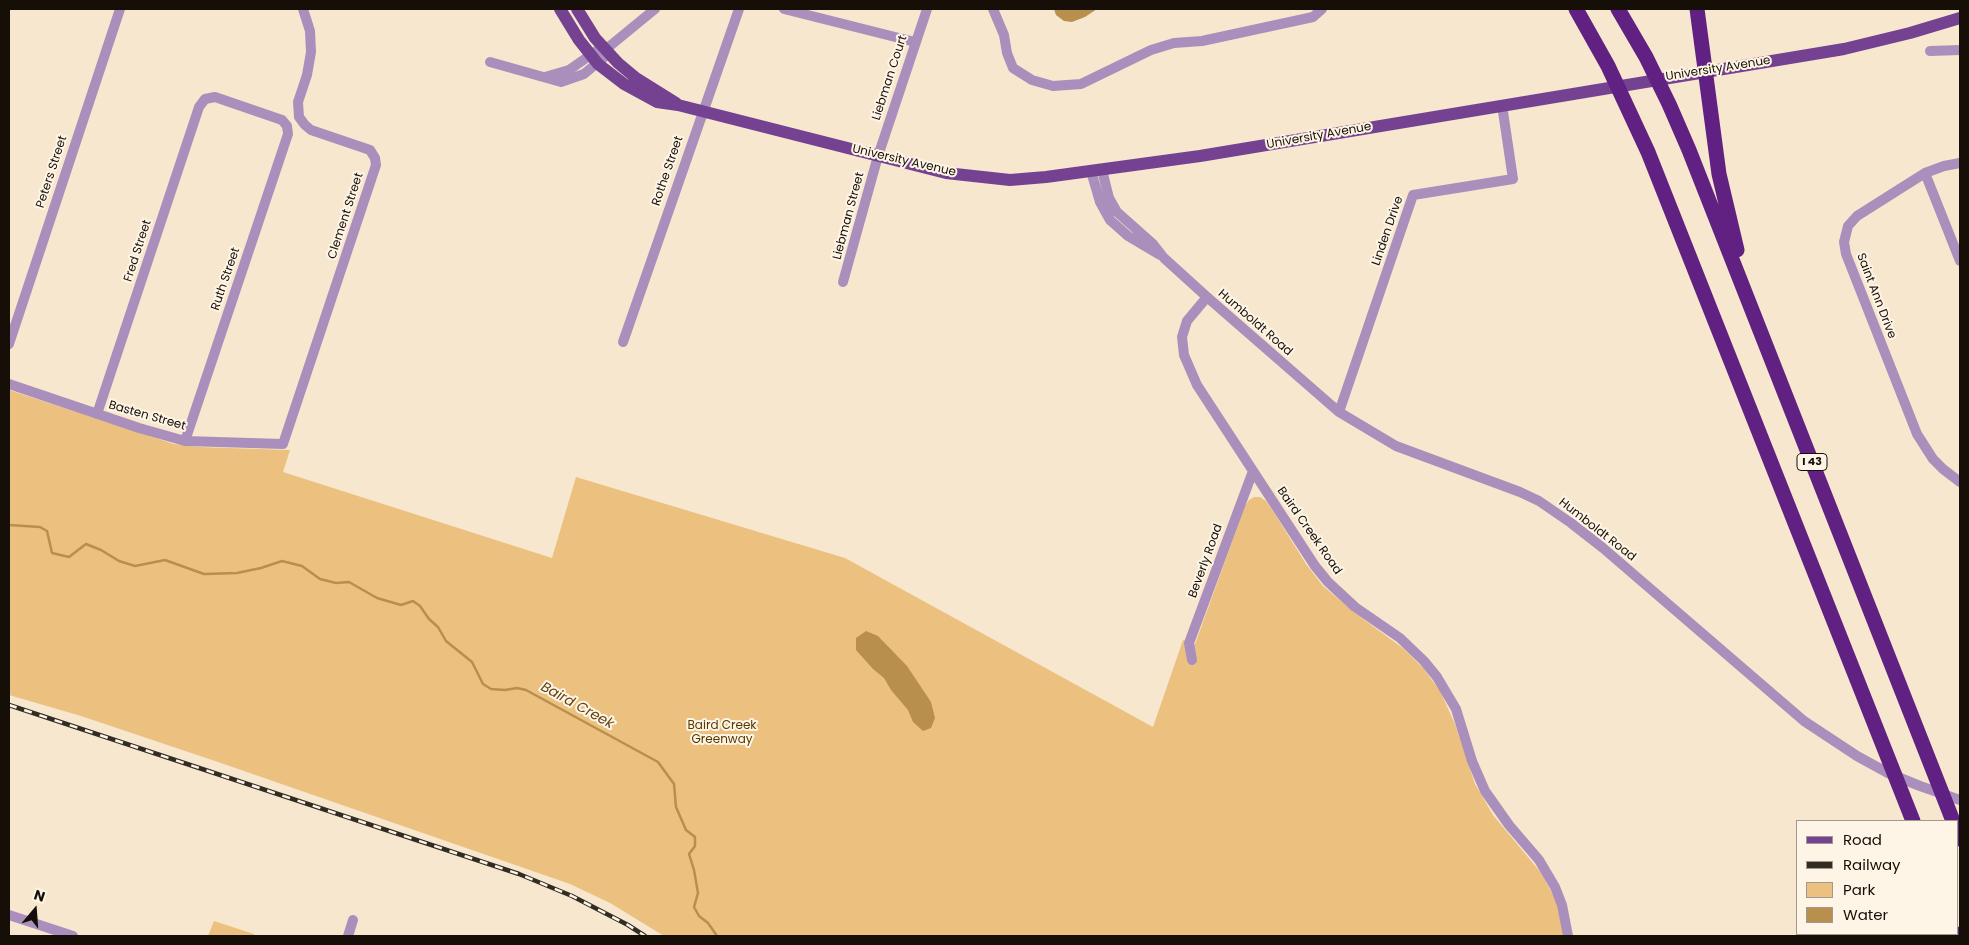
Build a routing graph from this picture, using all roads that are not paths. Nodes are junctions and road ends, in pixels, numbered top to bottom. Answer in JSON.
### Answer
{"nodes":[{"id":1,"x":120,"y":9,"type":"edge"},
{"id":2,"x":303,"y":9,"type":"edge"},
{"id":3,"x":560,"y":9,"type":"edge"},
{"id":4,"x":577,"y":9,"type":"edge"},
{"id":5,"x":655,"y":9,"type":"edge"},
{"id":6,"x":738,"y":9,"type":"edge"},
{"id":7,"x":784,"y":9,"type":"edge"},
{"id":8,"x":926,"y":9,"type":"edge"},
{"id":9,"x":993,"y":9,"type":"edge"},
{"id":10,"x":1322,"y":9,"type":"edge"},
{"id":11,"x":1567,"y":9,"type":"edge"},
{"id":12,"x":1576,"y":9,"type":"edge"},
{"id":13,"x":1618,"y":9,"type":"edge"},
{"id":14,"x":1697,"y":9,"type":"edge"},
{"id":15,"x":1960,"y":18,"type":"edge"},
{"id":16,"x":915,"y":42,"type":"junction"},
{"id":17,"x":605,"y":50,"type":"junction"},
{"id":18,"x":1960,"y":50,"type":"edge"},
{"id":19,"x":1930,"y":51,"type":"dead end"},
{"id":20,"x":594,"y":59,"type":"junction"},
{"id":21,"x":490,"y":62,"type":"dead end"},
{"id":22,"x":1604,"y":66,"type":"junction"},
{"id":23,"x":678,"y":105,"type":"junction"},
{"id":24,"x":1502,"y":105,"type":"junction"},
{"id":25,"x":702,"y":112,"type":"junction"},
{"id":26,"x":286,"y":126,"type":"joint"},
{"id":27,"x":878,"y":156,"type":"junction"},
{"id":28,"x":1960,"y":164,"type":"edge"},
{"id":29,"x":1097,"y":170,"type":"junction"},
{"id":30,"x":1925,"y":173,"type":"junction"},
{"id":31,"x":1960,"y":261,"type":"edge"},
{"id":32,"x":844,"y":282,"type":"dead end"},
{"id":33,"x":1743,"y":288,"type":"junction"},
{"id":34,"x":1206,"y":297,"type":"junction"},
{"id":35,"x":623,"y":342,"type":"dead end"},
{"id":36,"x":9,"y":344,"type":"edge"},
{"id":37,"x":9,"y":384,"type":"edge"},
{"id":38,"x":1339,"y":412,"type":"junction"},
{"id":39,"x":97,"y":414,"type":"junction"},
{"id":40,"x":185,"y":441,"type":"junction"},
{"id":41,"x":283,"y":444,"type":"joint"},
{"id":42,"x":1253,"y":472,"type":"junction"},
{"id":43,"x":1960,"y":482,"type":"edge"},
{"id":44,"x":1192,"y":660,"type":"dead end"},
{"id":45,"x":1960,"y":800,"type":"edge"},
{"id":46,"x":1913,"y":820,"type":"edge"},
{"id":47,"x":1953,"y":820,"type":"edge"},
{"id":48,"x":9,"y":914,"type":"edge"},
{"id":49,"x":353,"y":920,"type":"dead end"},
{"id":50,"x":73,"y":936,"type":"edge"},
{"id":51,"x":348,"y":936,"type":"edge"},
{"id":52,"x":1568,"y":936,"type":"edge"}],
"edges":[{"from":1,"to":36,"type":"street","name":"Peters Street"},
{"from":2,"to":41,"type":"street","name":"Clement Street"},
{"from":3,"to":20,"type":"main road"},
{"from":4,"to":17,"type":"main road"},
{"from":5,"to":17,"type":"street"},
{"from":6,"to":25,"type":"street","name":"Rothe Street"},
{"from":7,"to":16,"type":"street"},
{"from":8,"to":16,"type":"street","name":"Liebman Court"},
{"from":9,"to":10,"type":"street"},
{"from":11,"to":22,"type":"highway"},
{"from":12,"to":22,"type":"highway"},
{"from":13,"to":33,"type":"highway","number":"I 43"},
{"from":14,"to":33,"type":"highway"},
{"from":15,"to":24,"type":"main road","name":"University Avenue"},
{"from":16,"to":27,"type":"street","name":"Liebman Court"},
{"from":17,"to":20,"type":"street"},
{"from":17,"to":23,"type":"main road"},
{"from":18,"to":19,"type":"street"},
{"from":20,"to":21,"type":"street"},
{"from":20,"to":23,"type":"main road"},
{"from":22,"to":46,"type":"highway"},
{"from":23,"to":25,"type":"main road","name":"University Avenue"},
{"from":24,"to":29,"type":"main road","name":"University Avenue"},
{"from":24,"to":38,"type":"street","name":"Linden Drive"},
{"from":25,"to":27,"type":"main road","name":"University Avenue"},
{"from":25,"to":35,"type":"street","name":"Rothe Street"},
{"from":26,"to":39,"type":"street","name":"Fred Street"},
{"from":26,"to":40,"type":"street","name":"Ruth Street"},
{"from":27,"to":29,"type":"main road","name":"University Avenue"},
{"from":27,"to":32,"type":"street","name":"Liebman Street"},
{"from":28,"to":30,"type":"street","name":"Saint Ann Drive"},
{"from":29,"to":34,"type":"street","name":"Humboldt Road"},
{"from":30,"to":31,"type":"street"},
{"from":30,"to":43,"type":"street","name":"Saint Ann Drive"},
{"from":33,"to":47,"type":"highway","number":"I 43"},
{"from":34,"to":38,"type":"street","name":"Humboldt Road"},
{"from":34,"to":42,"type":"street","name":"Baird Creek Road"},
{"from":37,"to":39,"type":"street","name":"Basten Street"},
{"from":38,"to":45,"type":"street","name":"Humboldt Road"},
{"from":39,"to":40,"type":"street","name":"Basten Street"},
{"from":40,"to":41,"type":"street","name":"Basten Street"},
{"from":42,"to":44,"type":"street","name":"Beverly Road"},
{"from":42,"to":52,"type":"street","name":"Baird Creek Road"},
{"from":48,"to":50,"type":"street"},
{"from":49,"to":51,"type":"street"}]}
